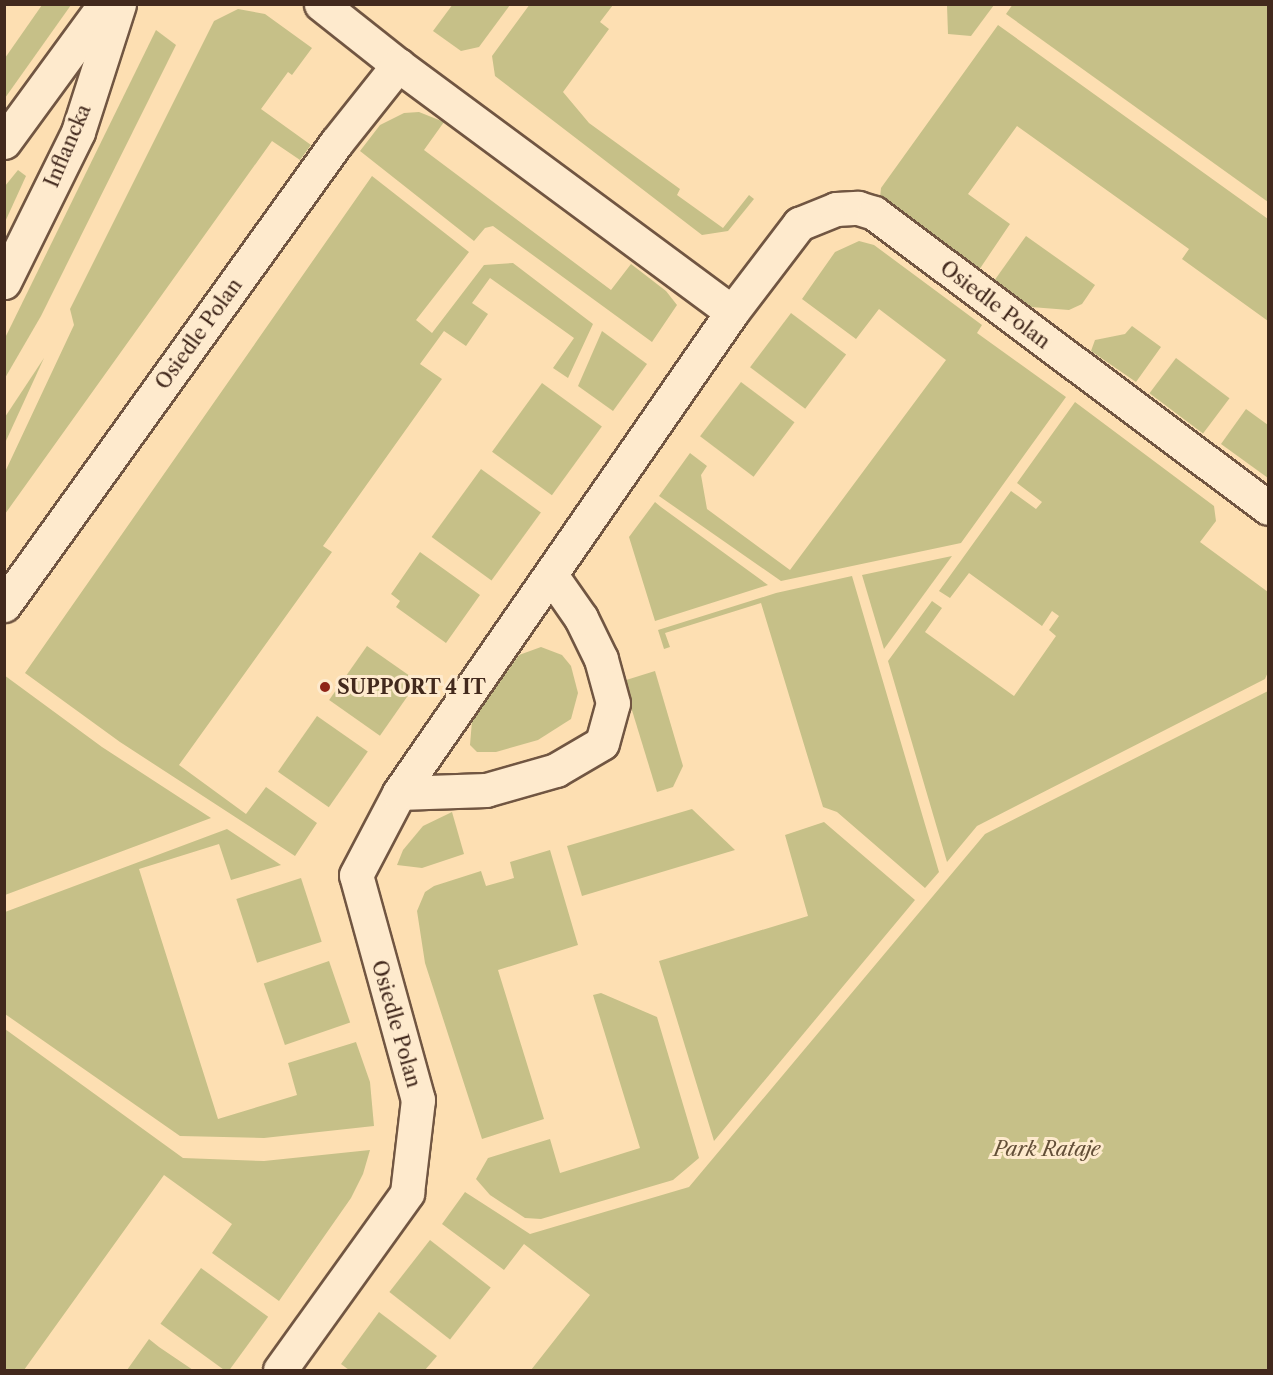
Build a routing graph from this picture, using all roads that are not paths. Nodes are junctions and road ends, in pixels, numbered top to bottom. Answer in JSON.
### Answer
{"nodes":[{"id":1,"x":105,"y":4,"type":"edge"},
{"id":2,"x":119,"y":4,"type":"edge"},
{"id":3,"x":321,"y":4,"type":"edge"},
{"id":4,"x":398,"y":65,"type":"junction"},
{"id":5,"x":4,"y":142,"type":"edge"},
{"id":6,"x":4,"y":282,"type":"edge"},
{"id":7,"x":732,"y":312,"type":"junction"},
{"id":8,"x":1269,"y":508,"type":"edge"},
{"id":9,"x":551,"y":575,"type":"junction"},
{"id":10,"x":4,"y":605,"type":"edge"},
{"id":11,"x":399,"y":793,"type":"junction"},
{"id":12,"x":280,"y":1371,"type":"edge"}],
"edges":[{"from":1,"to":5,"type":"street"},
{"from":2,"to":6,"type":"street","name":"Inflancka"},
{"from":3,"to":4,"type":"street"},
{"from":4,"to":7,"type":"street"},
{"from":4,"to":10,"type":"street","name":"Osiedle Polan"},
{"from":7,"to":8,"type":"street","name":"Osiedle Polan"},
{"from":7,"to":9,"type":"street","name":"Osiedle Polan"},
{"from":9,"to":11,"type":"street","name":"Osiedle Polan"},
{"from":9,"to":11,"type":"street"},
{"from":11,"to":12,"type":"street","name":"Osiedle Polan"}]}
